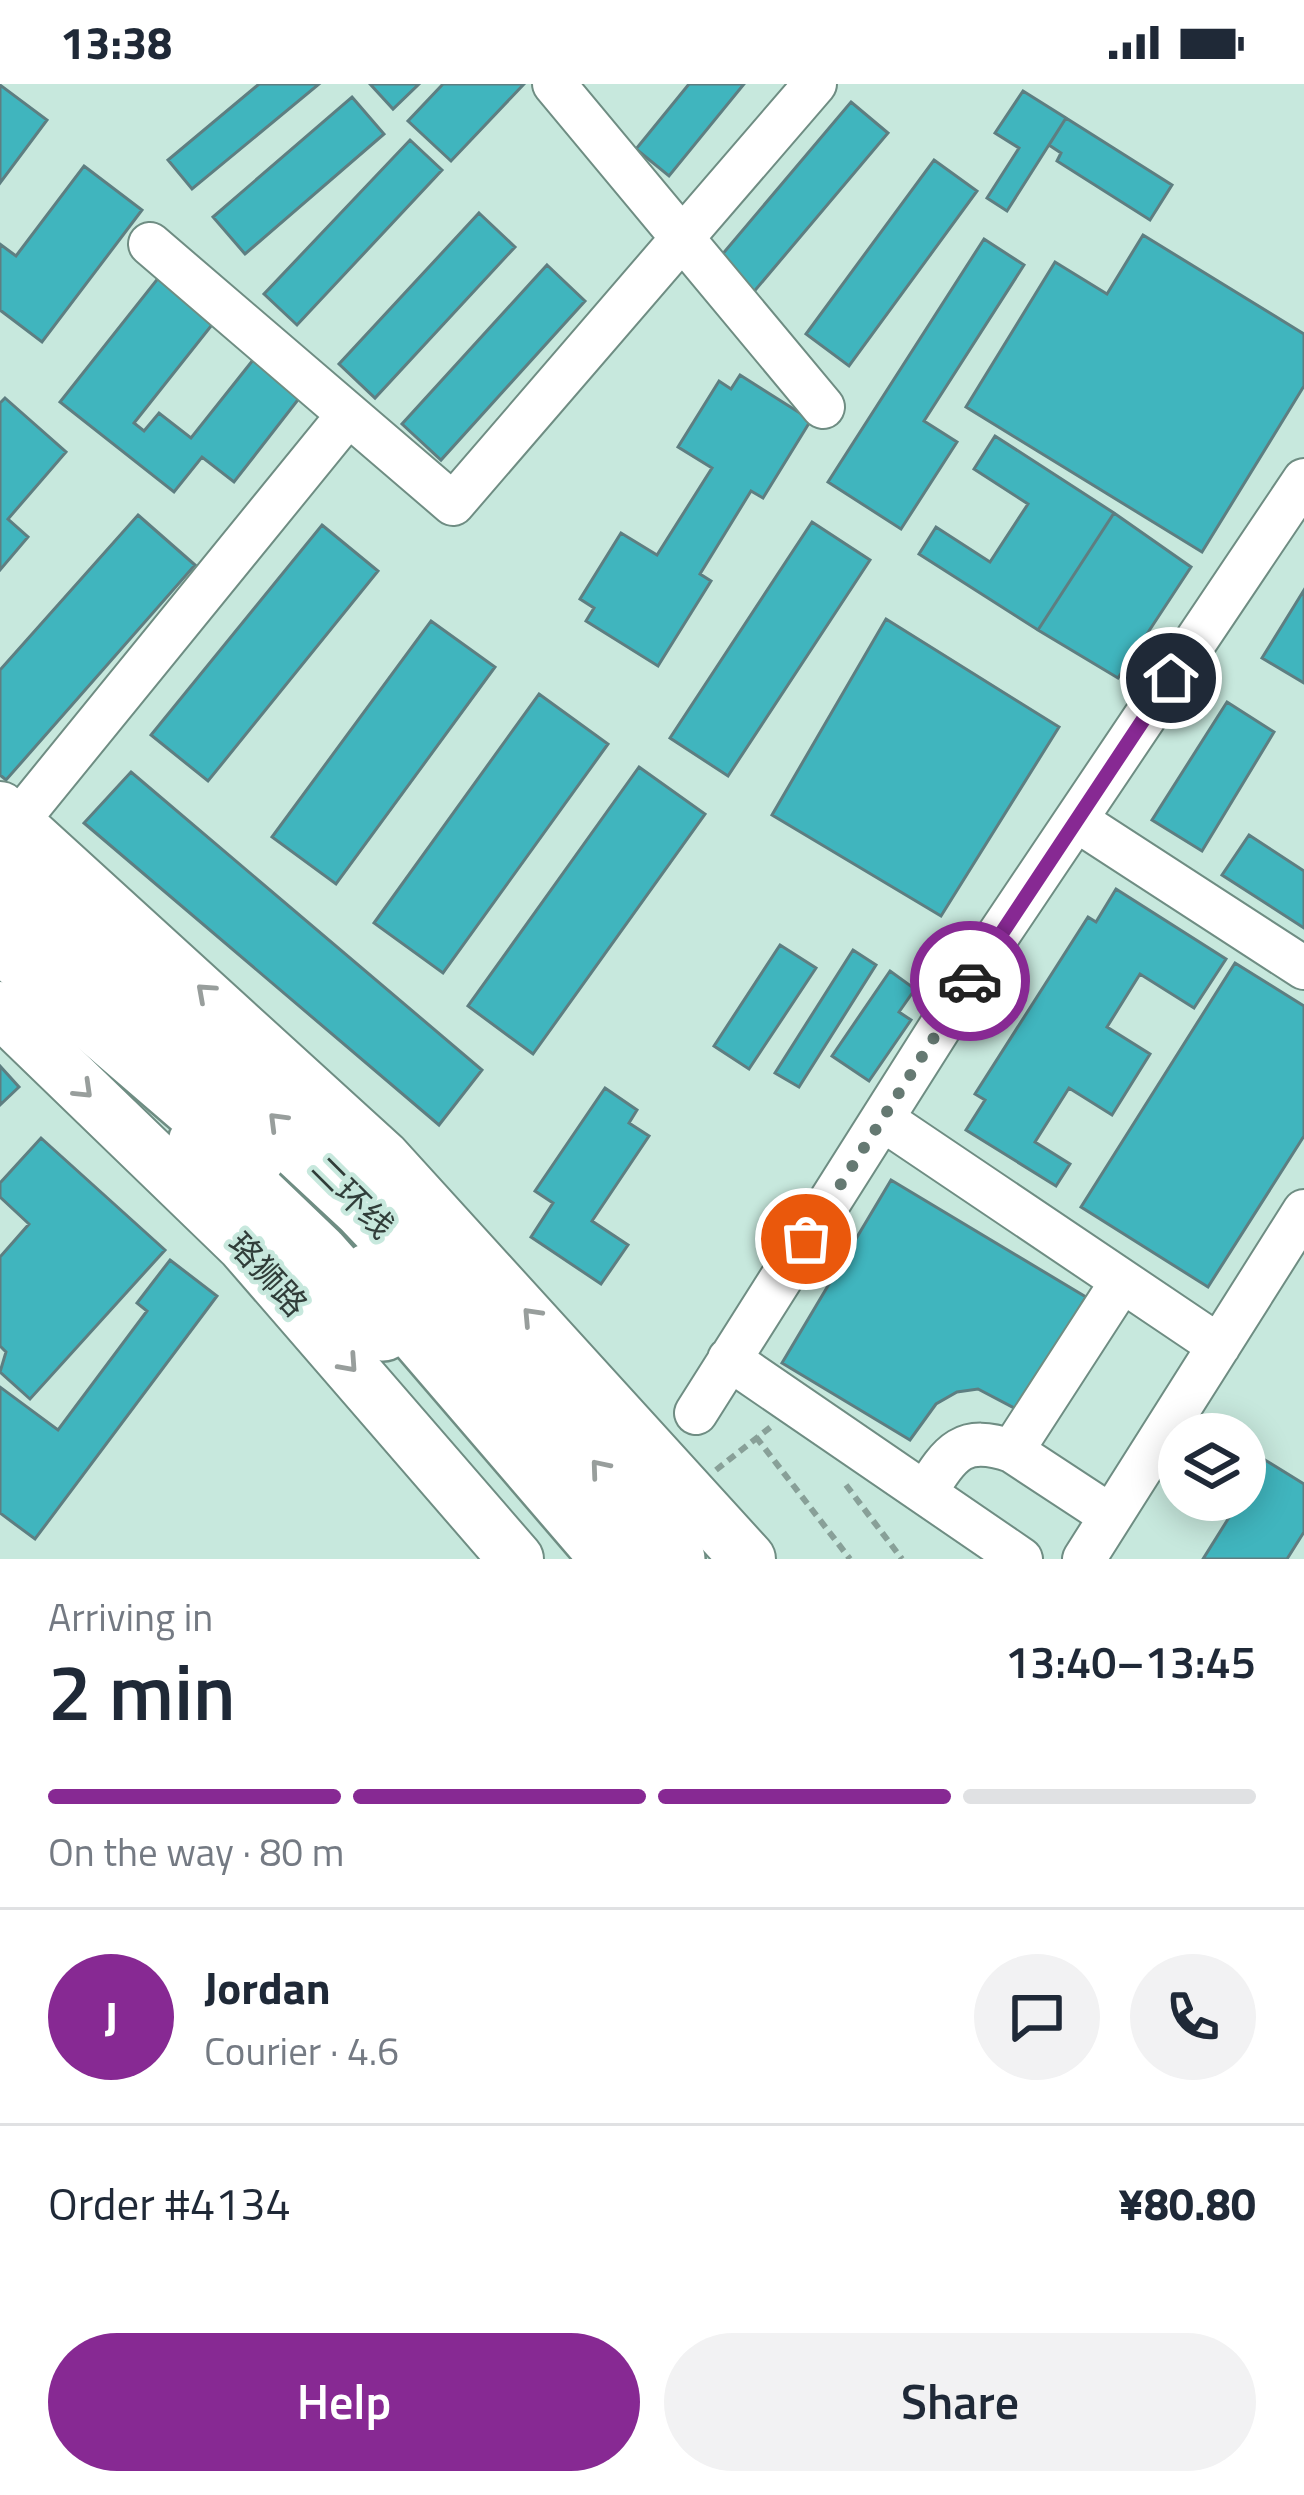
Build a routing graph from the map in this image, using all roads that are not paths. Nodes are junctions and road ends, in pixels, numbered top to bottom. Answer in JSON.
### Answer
{"nodes":[{"id":1,"x":554,"y":84,"type":"edge"},
{"id":2,"x":815,"y":84,"type":"edge"},
{"id":3,"x":680,"y":240,"type":"junction"},
{"id":4,"x":150,"y":244,"type":"dead end"},
{"id":5,"x":824,"y":407,"type":"dead end"},
{"id":6,"x":348,"y":415,"type":"junction"},
{"id":7,"x":1304,"y":480,"type":"edge"},
{"id":8,"x":1076,"y":820,"type":"junction"},
{"id":9,"x":6,"y":833,"type":"edge"},
{"id":10,"x":0,"y":939,"type":"edge"},
{"id":11,"x":0,"y":951,"type":"edge"},
{"id":12,"x":1304,"y":968,"type":"edge"},
{"id":13,"x":0,"y":1009,"type":"edge"},
{"id":14,"x":882,"y":1118,"type":"junction"},
{"id":15,"x":1304,"y":1211,"type":"edge"},
{"id":16,"x":1122,"y":1281,"type":"junction"},
{"id":17,"x":1219,"y":1346,"type":"junction"},
{"id":18,"x":730,"y":1359,"type":"junction"},
{"id":19,"x":696,"y":1413,"type":"dead end"},
{"id":20,"x":1012,"y":1451,"type":"junction"},
{"id":21,"x":925,"y":1493,"type":"junction"},
{"id":22,"x":1112,"y":1516,"type":"junction"},
{"id":23,"x":516,"y":1559,"type":"edge"},
{"id":24,"x":578,"y":1559,"type":"edge"},
{"id":25,"x":614,"y":1559,"type":"edge"},
{"id":26,"x":673,"y":1559,"type":"edge"},
{"id":27,"x":748,"y":1559,"type":"edge"},
{"id":28,"x":1022,"y":1559,"type":"edge"},
{"id":29,"x":1084,"y":1559,"type":"edge"}],
"edges":[{"from":1,"to":3,"type":"street"},
{"from":2,"to":3,"type":"street"},
{"from":3,"to":5,"type":"street"},
{"from":3,"to":6,"type":"street"},
{"from":4,"to":6,"type":"street"},
{"from":6,"to":9,"type":"street"},
{"from":7,"to":8,"type":"street"},
{"from":8,"to":12,"type":"street"},
{"from":8,"to":14,"type":"street"},
{"from":26,"to":9,"type":"highway","name":"二环线","one_way":true},
{"from":27,"to":9,"type":"main road","one_way":true},
{"from":10,"to":25,"type":"highway","name":"二环线"},
{"from":11,"to":24,"type":"highway"},
{"from":13,"to":23,"type":"main road","name":"珞狮路","one_way":true},
{"from":14,"to":16,"type":"street"},
{"from":14,"to":18,"type":"street"},
{"from":15,"to":17,"type":"street"},
{"from":16,"to":17,"type":"street"},
{"from":16,"to":20,"type":"street"},
{"from":17,"to":22,"type":"street"},
{"from":18,"to":19,"type":"street"},
{"from":18,"to":21,"type":"street"},
{"from":20,"to":21,"type":"street"},
{"from":20,"to":22,"type":"street"},
{"from":21,"to":28,"type":"street"},
{"from":22,"to":29,"type":"street"}]}
